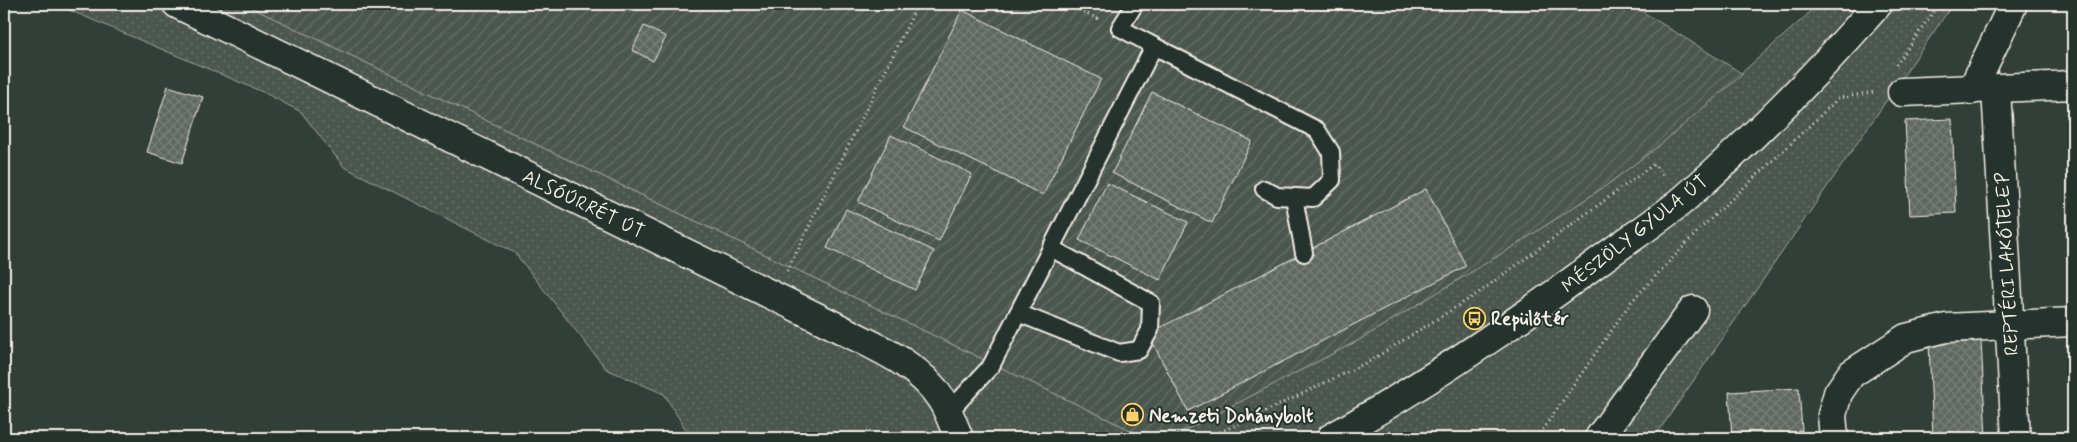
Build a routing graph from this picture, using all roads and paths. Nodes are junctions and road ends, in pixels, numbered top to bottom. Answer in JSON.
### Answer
{"nodes":[{"id":1,"x":177,"y":4,"type":"edge"},
{"id":2,"x":918,"y":4,"type":"edge"},
{"id":3,"x":1066,"y":4,"type":"edge"},
{"id":4,"x":1136,"y":4,"type":"edge"},
{"id":5,"x":1878,"y":4,"type":"edge"},
{"id":6,"x":1938,"y":4,"type":"edge"},
{"id":7,"x":2013,"y":4,"type":"edge"},
{"id":8,"x":1120,"y":28,"type":"junction"},
{"id":9,"x":1154,"y":46,"type":"junction"},
{"id":10,"x":1891,"y":84,"type":"junction"},
{"id":11,"x":2073,"y":84,"type":"edge"},
{"id":12,"x":1984,"y":90,"type":"junction"},
{"id":13,"x":1654,"y":164,"type":"dead end"},
{"id":14,"x":1264,"y":189,"type":"dead end"},
{"id":15,"x":1294,"y":197,"type":"junction"},
{"id":16,"x":1052,"y":248,"type":"junction"},
{"id":17,"x":1304,"y":253,"type":"dead end"},
{"id":18,"x":774,"y":296,"type":"junction"},
{"id":19,"x":1693,"y":310,"type":"dead end"},
{"id":20,"x":1018,"y":313,"type":"junction"},
{"id":21,"x":2073,"y":322,"type":"edge"},
{"id":22,"x":2010,"y":325,"type":"junction"},
{"id":23,"x":948,"y":413,"type":"junction"},
{"id":24,"x":959,"y":438,"type":"edge"},
{"id":25,"x":1206,"y":438,"type":"edge"},
{"id":26,"x":1332,"y":438,"type":"edge"},
{"id":27,"x":1538,"y":438,"type":"edge"},
{"id":28,"x":1599,"y":438,"type":"edge"},
{"id":29,"x":1834,"y":438,"type":"edge"},
{"id":30,"x":2016,"y":438,"type":"edge"}],
"edges":[{"from":1,"to":18,"type":"street","name":"ALSÓÚRRÉT ÚT"},
{"from":2,"to":18,"type":"path"},
{"from":3,"to":8,"type":"path"},
{"from":4,"to":8,"type":"lane"},
{"from":5,"to":26,"type":"street","name":"MÉSZÖLY GYULA ÚT"},
{"from":6,"to":10,"type":"path"},
{"from":7,"to":12,"type":"street"},
{"from":8,"to":9,"type":"lane"},
{"from":9,"to":15,"type":"lane"},
{"from":9,"to":16,"type":"lane"},
{"from":10,"to":12,"type":"street"},
{"from":10,"to":27,"type":"path"},
{"from":11,"to":12,"type":"street"},
{"from":12,"to":22,"type":"street","name":"REPTÉRI LAKÓTELEP"},
{"from":13,"to":25,"type":"path"},
{"from":14,"to":15,"type":"lane"},
{"from":15,"to":17,"type":"lane"},
{"from":16,"to":20,"type":"lane"},
{"from":16,"to":20,"type":"lane"},
{"from":18,"to":23,"type":"street","name":"ALSÓÚRRÉT ÚT"},
{"from":19,"to":28,"type":"street"},
{"from":20,"to":23,"type":"lane"},
{"from":21,"to":22,"type":"street"},
{"from":22,"to":29,"type":"street"},
{"from":22,"to":30,"type":"street","name":"REPTÉRI LAKÓTELEP"},
{"from":23,"to":24,"type":"street","name":"ALSÓÚRRÉT ÚT"}]}
